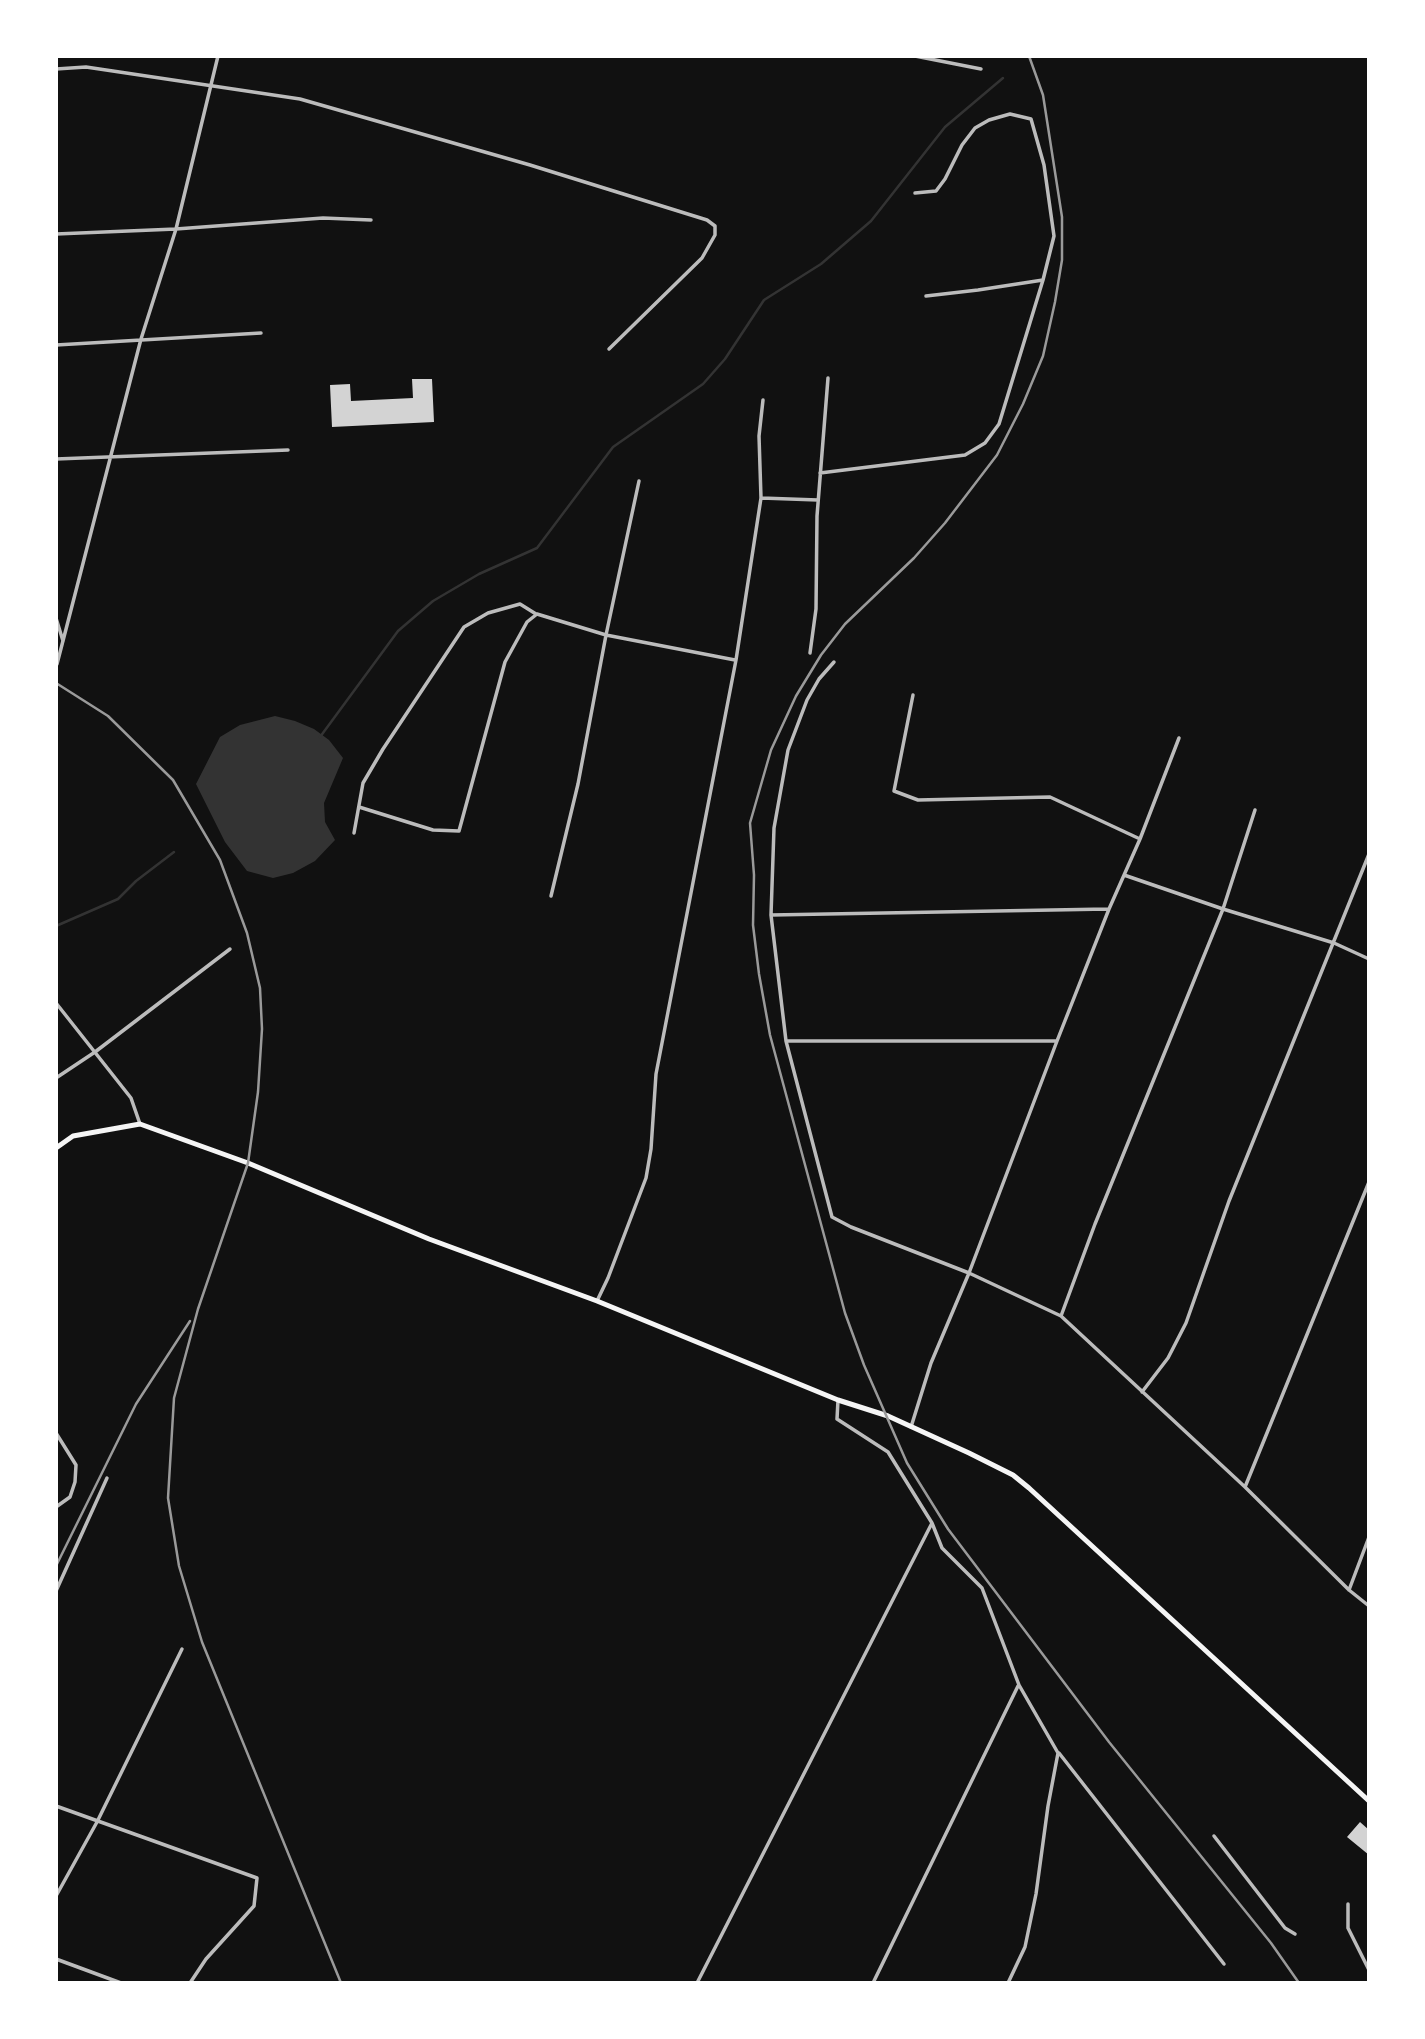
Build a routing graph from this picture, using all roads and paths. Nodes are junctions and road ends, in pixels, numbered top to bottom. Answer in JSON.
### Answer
{"nodes":[{"id":1,"x":218,"y":56,"type":"edge"},
{"id":2,"x":915,"y":56,"type":"edge"},
{"id":3,"x":56,"y":69,"type":"edge"},
{"id":4,"x":981,"y":69,"type":"dead end"},
{"id":5,"x":211,"y":84,"type":"junction"},
{"id":6,"x":915,"y":194,"type":"dead end"},
{"id":7,"x":371,"y":220,"type":"dead end"},
{"id":8,"x":176,"y":229,"type":"junction"},
{"id":9,"x":56,"y":234,"type":"edge"},
{"id":10,"x":1043,"y":280,"type":"junction"},
{"id":11,"x":926,"y":296,"type":"dead end"},
{"id":12,"x":261,"y":333,"type":"dead end"},
{"id":13,"x":141,"y":339,"type":"junction"},
{"id":14,"x":56,"y":345,"type":"edge"},
{"id":15,"x":609,"y":349,"type":"dead end"},
{"id":16,"x":828,"y":378,"type":"dead end"},
{"id":17,"x":763,"y":400,"type":"dead end"},
{"id":18,"x":288,"y":450,"type":"dead end"},
{"id":19,"x":112,"y":457,"type":"junction"},
{"id":20,"x":56,"y":459,"type":"edge"},
{"id":21,"x":820,"y":473,"type":"junction"},
{"id":22,"x":639,"y":481,"type":"dead end"},
{"id":23,"x":761,"y":498,"type":"junction"},
{"id":24,"x":818,"y":500,"type":"junction"},
{"id":25,"x":537,"y":614,"type":"junction"},
{"id":26,"x":56,"y":618,"type":"edge"},
{"id":27,"x":58,"y":627,"type":"edge"},
{"id":28,"x":606,"y":635,"type":"junction"},
{"id":29,"x":64,"y":643,"type":"junction"},
{"id":30,"x":810,"y":653,"type":"dead end"},
{"id":31,"x":736,"y":660,"type":"junction"},
{"id":32,"x":834,"y":662,"type":"dead end"},
{"id":33,"x":57,"y":664,"type":"edge"},
{"id":34,"x":913,"y":695,"type":"dead end"},
{"id":35,"x":1179,"y":738,"type":"dead end"},
{"id":36,"x":359,"y":807,"type":"junction"},
{"id":37,"x":1255,"y":810,"type":"dead end"},
{"id":38,"x":354,"y":833,"type":"dead end"},
{"id":39,"x":1140,"y":839,"type":"junction"},
{"id":40,"x":1369,"y":854,"type":"edge"},
{"id":41,"x":1124,"y":875,"type":"junction"},
{"id":42,"x":551,"y":896,"type":"dead end"},
{"id":43,"x":1109,"y":909,"type":"junction"},
{"id":44,"x":1223,"y":909,"type":"junction"},
{"id":45,"x":771,"y":915,"type":"junction"},
{"id":46,"x":1334,"y":943,"type":"junction"},
{"id":47,"x":230,"y":949,"type":"dead end"},
{"id":48,"x":1369,"y":959,"type":"edge"},
{"id":49,"x":56,"y":1003,"type":"edge"},
{"id":50,"x":786,"y":1041,"type":"junction"},
{"id":51,"x":1057,"y":1041,"type":"junction"},
{"id":52,"x":95,"y":1052,"type":"junction"},
{"id":53,"x":56,"y":1078,"type":"edge"},
{"id":54,"x":140,"y":1124,"type":"junction"},
{"id":55,"x":56,"y":1147,"type":"edge"},
{"id":56,"x":1369,"y":1181,"type":"edge"},
{"id":57,"x":969,"y":1273,"type":"junction"},
{"id":58,"x":597,"y":1301,"type":"junction"},
{"id":59,"x":1061,"y":1316,"type":"junction"},
{"id":60,"x":1142,"y":1392,"type":"junction"},
{"id":61,"x":838,"y":1400,"type":"junction"},
{"id":62,"x":911,"y":1427,"type":"junction"},
{"id":63,"x":56,"y":1433,"type":"edge"},
{"id":64,"x":107,"y":1478,"type":"dead end"},
{"id":65,"x":1245,"y":1488,"type":"junction"},
{"id":66,"x":56,"y":1507,"type":"edge"},
{"id":67,"x":932,"y":1523,"type":"junction"},
{"id":68,"x":1369,"y":1537,"type":"edge"},
{"id":69,"x":1349,"y":1590,"type":"junction"},
{"id":70,"x":56,"y":1591,"type":"edge"},
{"id":71,"x":1369,"y":1606,"type":"edge"},
{"id":72,"x":182,"y":1649,"type":"dead end"},
{"id":73,"x":1019,"y":1685,"type":"junction"},
{"id":74,"x":1058,"y":1753,"type":"junction"},
{"id":75,"x":1369,"y":1801,"type":"edge"},
{"id":76,"x":56,"y":1807,"type":"edge"},
{"id":77,"x":97,"y":1822,"type":"junction"},
{"id":78,"x":1214,"y":1836,"type":"dead end"},
{"id":79,"x":56,"y":1896,"type":"edge"},
{"id":80,"x":1348,"y":1904,"type":"dead end"},
{"id":81,"x":1295,"y":1934,"type":"dead end"},
{"id":82,"x":56,"y":1959,"type":"edge"},
{"id":83,"x":1224,"y":1964,"type":"dead end"},
{"id":84,"x":1369,"y":1970,"type":"edge"},
{"id":85,"x":121,"y":1983,"type":"edge"},
{"id":86,"x":190,"y":1983,"type":"edge"},
{"id":87,"x":697,"y":1983,"type":"edge"},
{"id":88,"x":873,"y":1983,"type":"edge"},
{"id":89,"x":1008,"y":1983,"type":"edge"}],
"edges":[{"from":1,"to":5,"type":"street"},
{"from":2,"to":4,"type":"street"},
{"from":3,"to":5,"type":"street"},
{"from":5,"to":8,"type":"street"},
{"from":5,"to":15,"type":"street"},
{"from":6,"to":10,"type":"street"},
{"from":7,"to":8,"type":"street"},
{"from":8,"to":9,"type":"street"},
{"from":8,"to":13,"type":"street"},
{"from":10,"to":11,"type":"street"},
{"from":10,"to":21,"type":"street"},
{"from":12,"to":13,"type":"street"},
{"from":13,"to":14,"type":"street"},
{"from":13,"to":19,"type":"street"},
{"from":16,"to":21,"type":"street"},
{"from":17,"to":23,"type":"street"},
{"from":18,"to":19,"type":"street"},
{"from":19,"to":20,"type":"street"},
{"from":19,"to":29,"type":"street"},
{"from":21,"to":24,"type":"street"},
{"from":22,"to":28,"type":"street"},
{"from":23,"to":24,"type":"street"},
{"from":23,"to":31,"type":"street"},
{"from":24,"to":30,"type":"street"},
{"from":25,"to":28,"type":"street"},
{"from":25,"to":36,"type":"street"},
{"from":25,"to":36,"type":"street"},
{"from":26,"to":27,"type":"street"},
{"from":27,"to":29,"type":"street"},
{"from":28,"to":31,"type":"street"},
{"from":28,"to":42,"type":"street"},
{"from":29,"to":33,"type":"street"},
{"from":31,"to":58,"type":"street"},
{"from":32,"to":45,"type":"street"},
{"from":34,"to":39,"type":"street"},
{"from":35,"to":39,"type":"street"},
{"from":36,"to":38,"type":"street"},
{"from":37,"to":44,"type":"street"},
{"from":39,"to":41,"type":"street"},
{"from":40,"to":46,"type":"street"},
{"from":41,"to":43,"type":"street"},
{"from":41,"to":44,"type":"street"},
{"from":43,"to":45,"type":"street"},
{"from":43,"to":51,"type":"street"},
{"from":44,"to":46,"type":"street"},
{"from":44,"to":59,"type":"street"},
{"from":45,"to":50,"type":"street"},
{"from":46,"to":48,"type":"street"},
{"from":46,"to":60,"type":"street"},
{"from":47,"to":52,"type":"street"},
{"from":49,"to":52,"type":"street"},
{"from":50,"to":51,"type":"street"},
{"from":50,"to":57,"type":"street"},
{"from":51,"to":57,"type":"street"},
{"from":52,"to":53,"type":"street"},
{"from":52,"to":54,"type":"street"},
{"from":54,"to":55,"type":"main road"},
{"from":54,"to":58,"type":"main road"},
{"from":56,"to":65,"type":"street"},
{"from":57,"to":59,"type":"street"},
{"from":57,"to":62,"type":"street"},
{"from":58,"to":61,"type":"main road"},
{"from":59,"to":60,"type":"street"},
{"from":60,"to":65,"type":"street"},
{"from":61,"to":62,"type":"main road"},
{"from":61,"to":67,"type":"street"},
{"from":62,"to":75,"type":"main road"},
{"from":63,"to":66,"type":"street"},
{"from":64,"to":70,"type":"street"},
{"from":65,"to":69,"type":"street"},
{"from":67,"to":73,"type":"street"},
{"from":67,"to":87,"type":"street"},
{"from":68,"to":69,"type":"street"},
{"from":69,"to":71,"type":"street"},
{"from":72,"to":77,"type":"street"},
{"from":73,"to":74,"type":"street"},
{"from":73,"to":88,"type":"street"},
{"from":74,"to":83,"type":"street"},
{"from":74,"to":89,"type":"street"},
{"from":76,"to":77,"type":"street"},
{"from":77,"to":79,"type":"street"},
{"from":77,"to":86,"type":"street"},
{"from":78,"to":81,"type":"street"},
{"from":80,"to":84,"type":"street"},
{"from":82,"to":85,"type":"street"}]}
